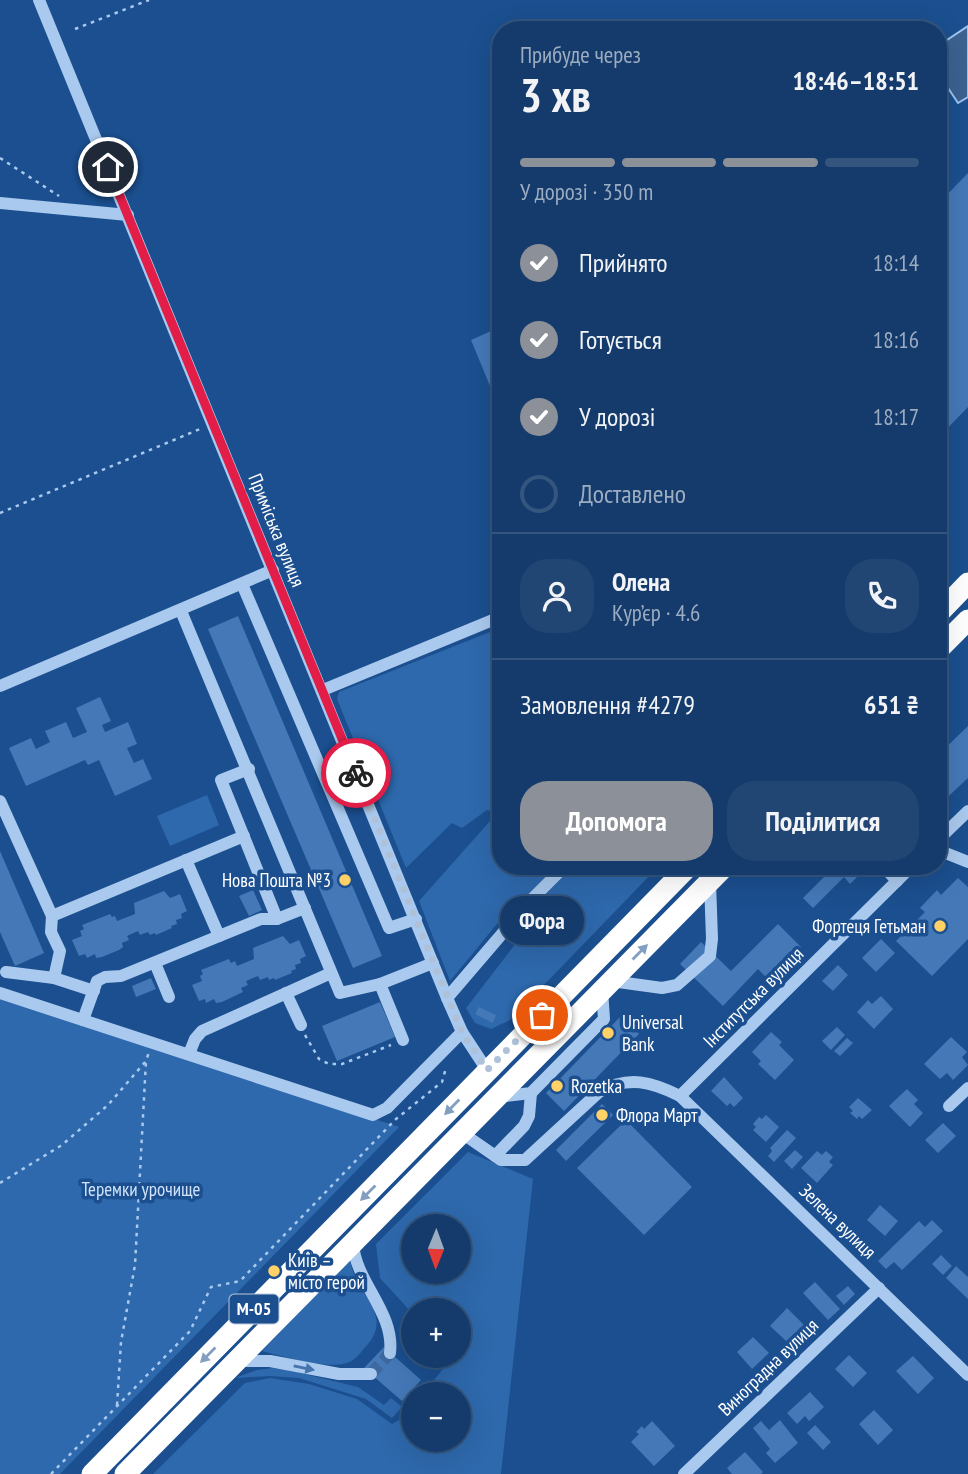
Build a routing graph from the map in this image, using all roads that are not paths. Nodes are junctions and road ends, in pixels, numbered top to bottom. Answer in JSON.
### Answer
{"nodes":[{"id":1,"x":39,"y":0,"type":"edge"},
{"id":2,"x":0,"y":203,"type":"edge"},
{"id":3,"x":128,"y":215,"type":"junction"},
{"id":4,"x":272,"y":570,"type":"junction"},
{"id":5,"x":968,"y":583,"type":"edge"},
{"id":6,"x":242,"y":584,"type":"junction"},
{"id":7,"x":947,"y":601,"type":"edge"},
{"id":8,"x":181,"y":611,"type":"junction"},
{"id":9,"x":492,"y":620,"type":"edge"},
{"id":10,"x":968,"y":620,"type":"edge"},
{"id":11,"x":947,"y":641,"type":"edge"},
{"id":12,"x":0,"y":686,"type":"edge"},
{"id":13,"x":323,"y":690,"type":"junction"},
{"id":14,"x":248,"y":769,"type":"junction"},
{"id":15,"x":0,"y":801,"type":"edge"},
{"id":16,"x":968,"y":811,"type":"edge"},
{"id":17,"x":947,"y":831,"type":"edge"},
{"id":18,"x":244,"y":836,"type":"junction"},
{"id":19,"x":947,"y":854,"type":"edge"},
{"id":20,"x":186,"y":860,"type":"junction"},
{"id":21,"x":968,"y":862,"type":"edge"},
{"id":22,"x":556,"y":875,"type":"edge"},
{"id":23,"x":680,"y":875,"type":"edge"},
{"id":24,"x":717,"y":875,"type":"edge"},
{"id":25,"x":891,"y":875,"type":"edge"},
{"id":26,"x":903,"y":875,"type":"edge"},
{"id":27,"x":897,"y":881,"type":"junction"},
{"id":28,"x":710,"y":882,"type":"junction"},
{"id":29,"x":305,"y":908,"type":"junction"},
{"id":30,"x":52,"y":916,"type":"junction"},
{"id":31,"x":277,"y":919,"type":"junction"},
{"id":32,"x":416,"y":919,"type":"junction"},
{"id":33,"x":219,"y":936,"type":"junction"},
{"id":34,"x":155,"y":963,"type":"junction"},
{"id":35,"x":433,"y":963,"type":"junction"},
{"id":36,"x":3,"y":971,"type":"edge"},
{"id":37,"x":331,"y":973,"type":"junction"},
{"id":38,"x":54,"y":978,"type":"junction"},
{"id":39,"x":380,"y":984,"type":"junction"},
{"id":40,"x":607,"y":986,"type":"junction"},
{"id":41,"x":94,"y":991,"type":"junction"},
{"id":42,"x":0,"y":993,"type":"edge"},
{"id":43,"x":286,"y":993,"type":"junction"},
{"id":44,"x":169,"y":997,"type":"dead end"},
{"id":45,"x":447,"y":998,"type":"junction"},
{"id":46,"x":83,"y":1020,"type":"junction"},
{"id":47,"x":301,"y":1025,"type":"road end"},
{"id":48,"x":462,"y":1032,"type":"junction"},
{"id":49,"x":403,"y":1040,"type":"road end"},
{"id":50,"x":189,"y":1054,"type":"junction"},
{"id":51,"x":487,"y":1070,"type":"junction"},
{"id":52,"x":968,"y":1088,"type":"edge"},
{"id":53,"x":531,"y":1093,"type":"junction"},
{"id":54,"x":680,"y":1096,"type":"junction"},
{"id":55,"x":496,"y":1097,"type":"junction"},
{"id":56,"x":949,"y":1106,"type":"dead end"},
{"id":57,"x":462,"y":1133,"type":"junction"},
{"id":58,"x":495,"y":1156,"type":"junction"},
{"id":59,"x":353,"y":1243,"type":"junction"},
{"id":60,"x":879,"y":1288,"type":"junction"},
{"id":61,"x":390,"y":1353,"type":"dead end"},
{"id":62,"x":237,"y":1361,"type":"junction"},
{"id":63,"x":965,"y":1365,"type":"edge"},
{"id":64,"x":371,"y":1374,"type":"dead end"},
{"id":65,"x":92,"y":1474,"type":"edge"},
{"id":66,"x":125,"y":1474,"type":"edge"},
{"id":67,"x":684,"y":1474,"type":"edge"}],
"edges":[{"from":1,"to":3,"type":"street","name":"Приміська вулиця"},
{"from":2,"to":3,"type":"street"},
{"from":3,"to":4,"type":"street","name":"Приміська вулиця"},
{"from":4,"to":6,"type":"street"},
{"from":4,"to":13,"type":"street","name":"Приміська вулиця"},
{"from":5,"to":7,"type":"highway"},
{"from":6,"to":8,"type":"street"},
{"from":6,"to":32,"type":"street"},
{"from":8,"to":12,"type":"street"},
{"from":8,"to":14,"type":"street"},
{"from":9,"to":13,"type":"street"},
{"from":10,"to":11,"type":"highway"},
{"from":13,"to":32,"type":"street","name":"Приміська вулиця"},
{"from":14,"to":18,"type":"street"},
{"from":14,"to":29,"type":"street"},
{"from":15,"to":30,"type":"street"},
{"from":16,"to":17,"type":"street"},
{"from":18,"to":20,"type":"street"},
{"from":18,"to":31,"type":"street"},
{"from":19,"to":21,"type":"street"},
{"from":20,"to":30,"type":"street"},
{"from":20,"to":33,"type":"street"},
{"from":22,"to":45,"type":"street"},
{"from":23,"to":51,"type":"highway","number":"М-05"},
{"from":24,"to":28,"type":"highway","number":"М-05"},
{"from":25,"to":27,"type":"street"},
{"from":26,"to":27,"type":"street","name":"Інститутська вулиця"},
{"from":27,"to":54,"type":"street","name":"Інститутська вулиця"},
{"from":40,"to":28,"type":"highway","number":"М-05","one_way":true},
{"from":28,"to":40,"type":"street"},
{"from":29,"to":31,"type":"street"},
{"from":29,"to":37,"type":"street"},
{"from":30,"to":38,"type":"street"},
{"from":31,"to":33,"type":"street"},
{"from":32,"to":35,"type":"street","name":"Приміська вулиця"},
{"from":33,"to":34,"type":"street"},
{"from":34,"to":41,"type":"street"},
{"from":34,"to":44,"type":"street"},
{"from":35,"to":39,"type":"street"},
{"from":35,"to":45,"type":"street","name":"Приміська вулиця"},
{"from":36,"to":38,"type":"street"},
{"from":36,"to":42,"type":"street"},
{"from":37,"to":39,"type":"street"},
{"from":37,"to":43,"type":"street"},
{"from":38,"to":41,"type":"street"},
{"from":39,"to":49,"type":"street"},
{"from":40,"to":53,"type":"street"},
{"from":40,"to":55,"type":"highway","number":"М-05"},
{"from":41,"to":46,"type":"street"},
{"from":42,"to":46,"type":"street"},
{"from":43,"to":47,"type":"street"},
{"from":43,"to":50,"type":"street"},
{"from":45,"to":48,"type":"street","name":"Приміська вулиця"},
{"from":46,"to":50,"type":"street"},
{"from":48,"to":50,"type":"street"},
{"from":48,"to":51,"type":"street","name":"Приміська вулиця"},
{"from":51,"to":65,"type":"highway","number":"М-05","one_way":true},
{"from":52,"to":56,"type":"street"},
{"from":53,"to":55,"type":"street"},
{"from":53,"to":58,"type":"street"},
{"from":54,"to":58,"type":"street"},
{"from":54,"to":60,"type":"street","name":"Зелена вулиця"},
{"from":55,"to":57,"type":"highway","number":"М-05"},
{"from":57,"to":58,"type":"street"},
{"from":57,"to":59,"type":"highway","number":"М-05"},
{"from":59,"to":61,"type":"street"},
{"from":59,"to":62,"type":"highway","number":"М-05"},
{"from":60,"to":63,"type":"street","name":"Зелена вулиця"},
{"from":60,"to":67,"type":"street","name":"Виноградна вулиця"},
{"from":62,"to":64,"type":"street","one_way":true},
{"from":62,"to":66,"type":"highway","number":"М-05"}]}
